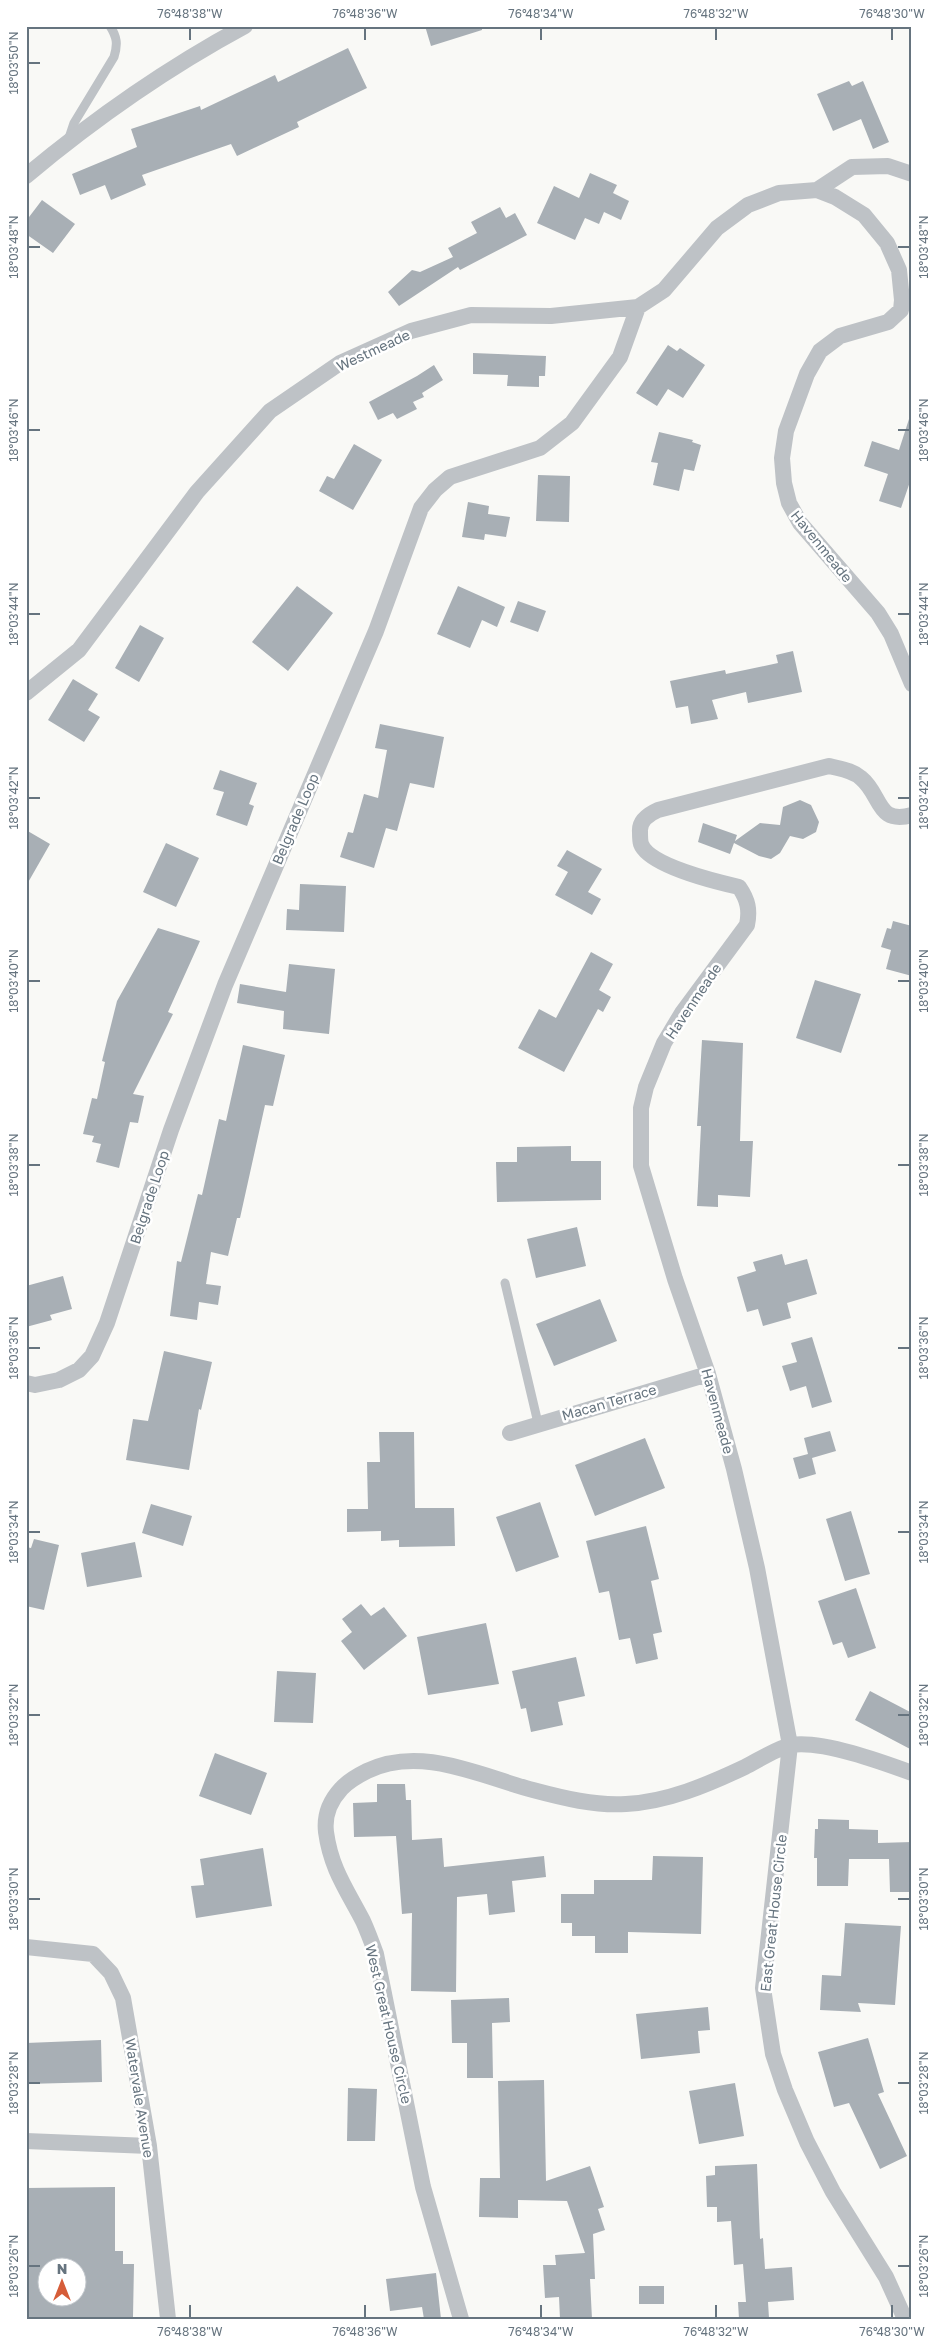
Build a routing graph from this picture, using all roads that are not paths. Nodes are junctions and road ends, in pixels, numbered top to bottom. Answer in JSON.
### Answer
{"nodes":[{"id":1,"x":110,"y":26,"type":"edge"},
{"id":2,"x":246,"y":26,"type":"edge"},
{"id":3,"x":68,"y":141,"type":"junction"},
{"id":4,"x":912,"y":174,"type":"edge"},
{"id":5,"x":26,"y":176,"type":"edge"},
{"id":6,"x":817,"y":190,"type":"junction"},
{"id":7,"x":638,"y":307,"type":"junction"},
{"id":8,"x":912,"y":684,"type":"edge"},
{"id":9,"x":26,"y":693,"type":"edge"},
{"id":10,"x":912,"y":815,"type":"edge"},
{"id":11,"x":506,"y":1283,"type":"dead end"},
{"id":12,"x":708,"y":1374,"type":"junction"},
{"id":13,"x":26,"y":1383,"type":"edge"},
{"id":14,"x":538,"y":1423,"type":"junction"},
{"id":15,"x":510,"y":1433,"type":"dead end"},
{"id":16,"x":790,"y":1745,"type":"junction"},
{"id":17,"x":912,"y":1773,"type":"edge"},
{"id":18,"x":26,"y":1947,"type":"edge"},
{"id":19,"x":26,"y":2141,"type":"edge"},
{"id":20,"x":149,"y":2146,"type":"junction"},
{"id":21,"x":168,"y":2319,"type":"edge"},
{"id":22,"x":461,"y":2319,"type":"edge"},
{"id":23,"x":905,"y":2319,"type":"edge"}],
"edges":[{"from":1,"to":3,"type":"lane"},
{"from":2,"to":3,"type":"street"},
{"from":3,"to":5,"type":"street"},
{"from":4,"to":6,"type":"street"},
{"from":6,"to":7,"type":"street","name":"Westmeade"},
{"from":6,"to":8,"type":"street","name":"Havenmeade"},
{"from":7,"to":9,"type":"street","name":"Westmeade"},
{"from":7,"to":13,"type":"street","name":"Belgrade Loop"},
{"from":10,"to":12,"type":"street","name":"Havenmeade"},
{"from":11,"to":14,"type":"lane"},
{"from":12,"to":14,"type":"street","name":"Macan Terrace"},
{"from":12,"to":16,"type":"street","name":"Havenmeade"},
{"from":14,"to":15,"type":"street","name":"Macan Terrace"},
{"from":16,"to":17,"type":"street"},
{"from":16,"to":22,"type":"street","name":"West Great House Circle"},
{"from":16,"to":23,"type":"street","name":"East Great House Circle"},
{"from":18,"to":20,"type":"street","name":"Watervale Avenue"},
{"from":19,"to":20,"type":"street"},
{"from":20,"to":21,"type":"street","name":"Watervale Avenue"}]}
